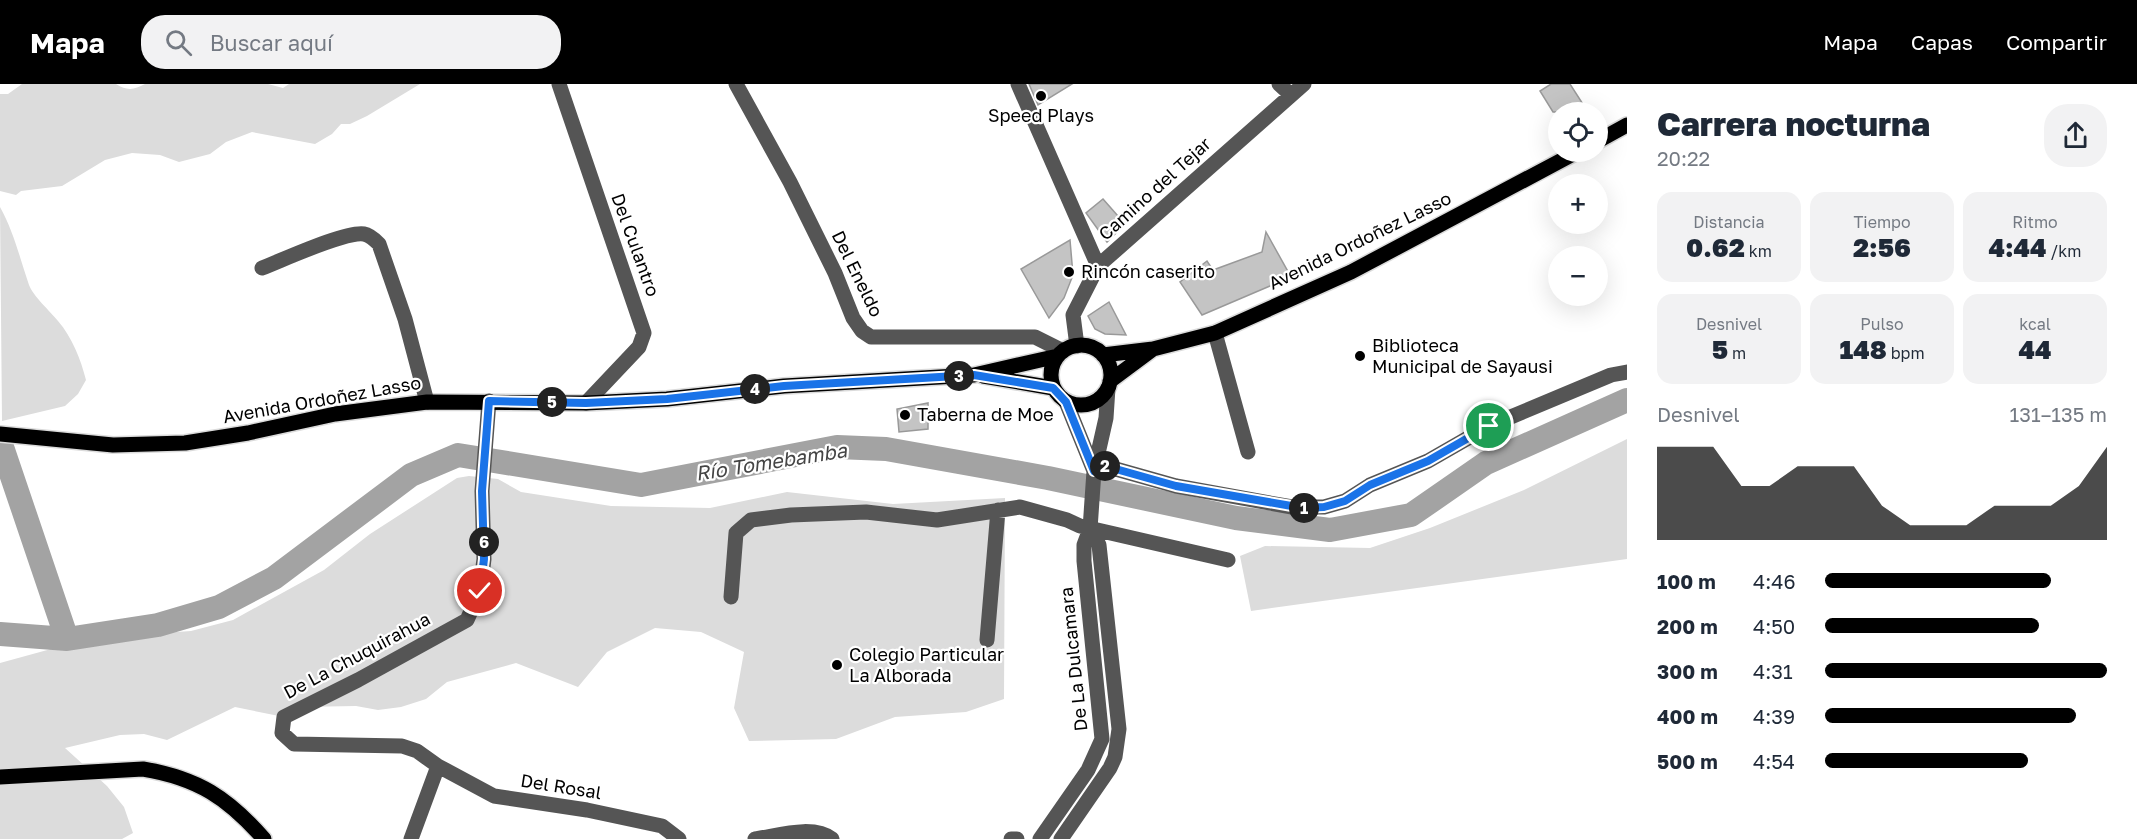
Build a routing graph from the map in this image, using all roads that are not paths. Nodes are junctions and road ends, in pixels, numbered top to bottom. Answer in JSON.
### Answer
{"nodes":[{"id":1,"x":559,"y":84,"type":"edge"},
{"id":2,"x":736,"y":84,"type":"edge"},
{"id":3,"x":1018,"y":84,"type":"edge"},
{"id":4,"x":1279,"y":84,"type":"edge"},
{"id":5,"x":1304,"y":84,"type":"edge"},
{"id":6,"x":1291,"y":95,"type":"junction"},
{"id":7,"x":1627,"y":125,"type":"edge"},
{"id":8,"x":1608,"y":135,"type":"edge"},
{"id":9,"x":1558,"y":162,"type":"edge"},
{"id":10,"x":1098,"y":266,"type":"junction"},
{"id":11,"x":262,"y":268,"type":"dead end"},
{"id":12,"x":1215,"y":333,"type":"junction"},
{"id":13,"x":1153,"y":349,"type":"junction"},
{"id":14,"x":1066,"y":351,"type":"junction"},
{"id":15,"x":1103,"y":355,"type":"junction"},
{"id":16,"x":1627,"y":372,"type":"edge"},
{"id":17,"x":974,"y":375,"type":"junction"},
{"id":18,"x":1109,"y":384,"type":"junction"},
{"id":19,"x":1053,"y":388,"type":"junction"},
{"id":20,"x":489,"y":401,"type":"junction"},
{"id":21,"x":427,"y":402,"type":"junction"},
{"id":22,"x":1066,"y":402,"type":"junction"},
{"id":23,"x":586,"y":403,"type":"junction"},
{"id":24,"x":0,"y":434,"type":"edge"},
{"id":25,"x":1248,"y":452,"type":"dead end"},
{"id":26,"x":1095,"y":470,"type":"junction"},
{"id":27,"x":998,"y":510,"type":"junction"},
{"id":28,"x":1091,"y":525,"type":"junction"},
{"id":29,"x":1228,"y":560,"type":"dead end"},
{"id":30,"x":731,"y":597,"type":"dead end"},
{"id":31,"x":987,"y":640,"type":"dead end"},
{"id":32,"x":438,"y":766,"type":"junction"},
{"id":33,"x":0,"y":777,"type":"edge"},
{"id":34,"x":264,"y":839,"type":"edge"},
{"id":35,"x":411,"y":839,"type":"edge"},
{"id":36,"x":679,"y":839,"type":"edge"},
{"id":37,"x":755,"y":839,"type":"edge"},
{"id":38,"x":832,"y":839,"type":"edge"},
{"id":39,"x":1011,"y":839,"type":"edge"},
{"id":40,"x":1017,"y":839,"type":"edge"},
{"id":41,"x":1040,"y":839,"type":"edge"},
{"id":42,"x":1062,"y":839,"type":"edge"}],
"edges":[{"from":1,"to":23,"type":"street","name":"Del Culantro"},
{"from":2,"to":14,"type":"street","name":"Del Eneldo"},
{"from":3,"to":10,"type":"street"},
{"from":4,"to":6,"type":"street"},
{"from":5,"to":6,"type":"street","name":"Camino del Tejar"},
{"from":6,"to":10,"type":"street","name":"Camino del Tejar"},
{"from":7,"to":8,"type":"main road"},
{"from":9,"to":12,"type":"main road","name":"Avenida Ordoñez Lasso"},
{"from":10,"to":14,"type":"street","name":"Camino del Tejar"},
{"from":11,"to":21,"type":"street"},
{"from":12,"to":13,"type":"main road","name":"Avenida Ordoñez Lasso"},
{"from":12,"to":25,"type":"street"},
{"from":13,"to":15,"type":"main road","name":"Avenida Ordoñez Lasso"},
{"from":13,"to":18,"type":"main road","name":"Avenida Ordoñez Lasso"},
{"from":14,"to":15,"type":"main road"},
{"from":14,"to":17,"type":"main road","name":"Avenida Ordoñez Lasso"},
{"from":14,"to":19,"type":"main road"},
{"from":15,"to":18,"type":"main road"},
{"from":16,"to":26,"type":"street"},
{"from":17,"to":19,"type":"main road","name":"Avenida Ordoñez Lasso"},
{"from":17,"to":23,"type":"main road","name":"Avenida Ordoñez Lasso"},
{"from":18,"to":22,"type":"main road"},
{"from":18,"to":26,"type":"street","name":"De La Dulcamara"},
{"from":19,"to":22,"type":"main road"},
{"from":20,"to":21,"type":"main road","name":"Avenida Ordoñez Lasso"},
{"from":20,"to":23,"type":"main road","name":"Avenida Ordoñez Lasso"},
{"from":20,"to":32,"type":"street","name":"De La Chuquirahua"},
{"from":21,"to":24,"type":"main road","name":"Avenida Ordoñez Lasso"},
{"from":22,"to":26,"type":"street","name":"De La Dulcamara"},
{"from":26,"to":28,"type":"street","name":"De La Dulcamara"},
{"from":27,"to":28,"type":"street"},
{"from":27,"to":30,"type":"street"},
{"from":27,"to":31,"type":"street"},
{"from":28,"to":29,"type":"street"},
{"from":28,"to":41,"type":"street","name":"De La Dulcamara"},
{"from":28,"to":42,"type":"street","name":"De La Dulcamara"},
{"from":32,"to":35,"type":"street"},
{"from":32,"to":36,"type":"street","name":"Del Rosal"},
{"from":33,"to":34,"type":"main road"},
{"from":37,"to":38,"type":"street"},
{"from":39,"to":40,"type":"street"}]}
